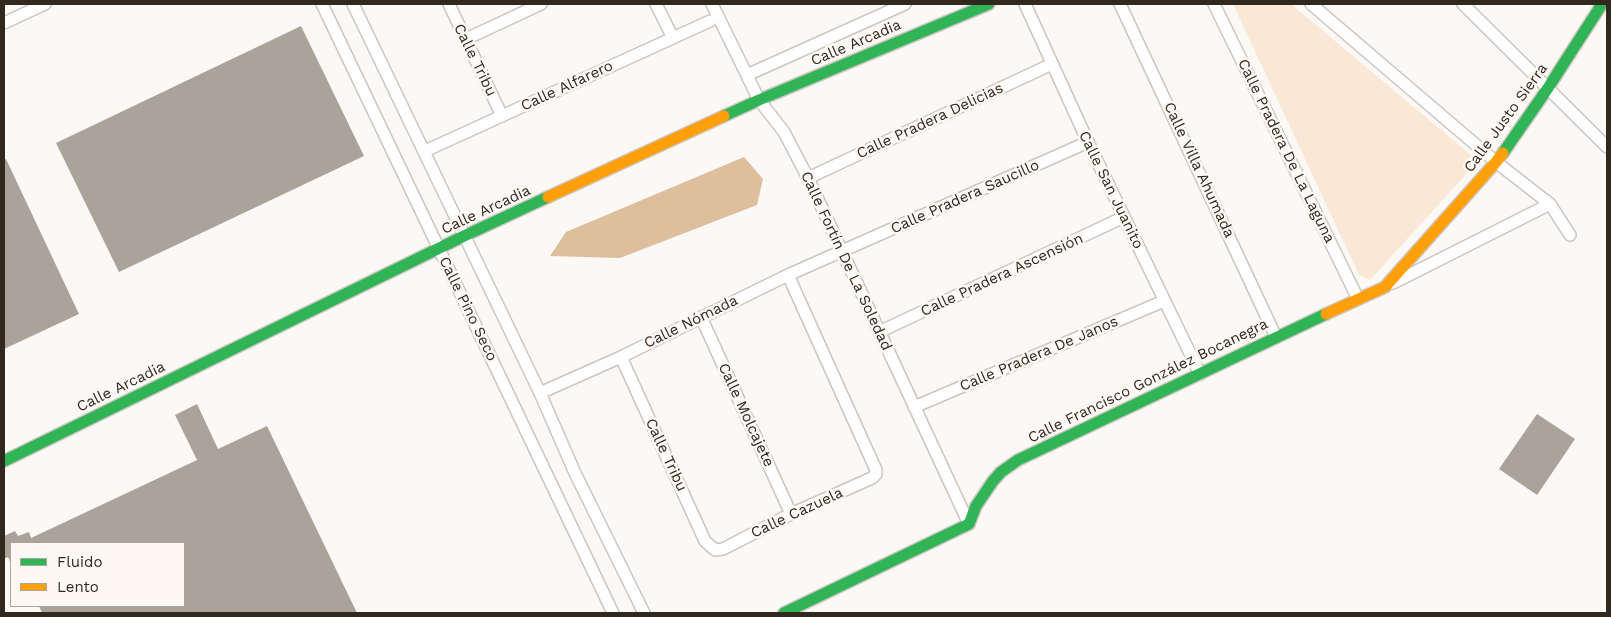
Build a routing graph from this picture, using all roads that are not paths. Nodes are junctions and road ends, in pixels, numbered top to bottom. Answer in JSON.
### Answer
{"nodes":[{"id":1,"x":45,"y":4,"type":"edge"},
{"id":2,"x":322,"y":4,"type":"edge"},
{"id":3,"x":353,"y":4,"type":"edge"},
{"id":4,"x":449,"y":4,"type":"edge"},
{"id":5,"x":541,"y":4,"type":"edge"},
{"id":6,"x":656,"y":4,"type":"edge"},
{"id":7,"x":712,"y":4,"type":"edge"},
{"id":8,"x":904,"y":4,"type":"edge"},
{"id":9,"x":989,"y":4,"type":"edge"},
{"id":10,"x":1025,"y":4,"type":"edge"},
{"id":11,"x":1120,"y":4,"type":"edge"},
{"id":12,"x":1214,"y":4,"type":"edge"},
{"id":13,"x":1311,"y":4,"type":"edge"},
{"id":14,"x":1463,"y":4,"type":"edge"},
{"id":15,"x":1602,"y":4,"type":"edge"},
{"id":16,"x":710,"y":21,"type":"dead end"},
{"id":17,"x":4,"y":23,"type":"edge"},
{"id":18,"x":673,"y":38,"type":"junction"},
{"id":19,"x":466,"y":39,"type":"junction"},
{"id":20,"x":1052,"y":64,"type":"junction"},
{"id":21,"x":747,"y":75,"type":"junction"},
{"id":22,"x":1548,"y":88,"type":"junction"},
{"id":23,"x":759,"y":100,"type":"junction"},
{"id":24,"x":502,"y":116,"type":"junction"},
{"id":25,"x":1088,"y":142,"type":"junction"},
{"id":26,"x":1607,"y":146,"type":"edge"},
{"id":27,"x":425,"y":151,"type":"junction"},
{"id":28,"x":1496,"y":162,"type":"junction"},
{"id":29,"x":808,"y":178,"type":"junction"},
{"id":30,"x":1550,"y":204,"type":"junction"},
{"id":31,"x":1124,"y":217,"type":"junction"},
{"id":32,"x":1570,"y":235,"type":"dead end"},
{"id":33,"x":464,"y":236,"type":"junction"},
{"id":34,"x":439,"y":248,"type":"junction"},
{"id":35,"x":842,"y":251,"type":"junction"},
{"id":36,"x":788,"y":276,"type":"junction"},
{"id":37,"x":1385,"y":287,"type":"junction"},
{"id":38,"x":1358,"y":299,"type":"junction"},
{"id":39,"x":1164,"y":301,"type":"junction"},
{"id":40,"x":701,"y":317,"type":"junction"},
{"id":41,"x":879,"y":332,"type":"junction"},
{"id":42,"x":1276,"y":336,"type":"junction"},
{"id":43,"x":621,"y":357,"type":"junction"},
{"id":44,"x":1200,"y":374,"type":"junction"},
{"id":45,"x":540,"y":394,"type":"junction"},
{"id":46,"x":914,"y":407,"type":"junction"},
{"id":47,"x":4,"y":462,"type":"edge"},
{"id":48,"x":791,"y":514,"type":"junction"},
{"id":49,"x":969,"y":524,"type":"junction"},
{"id":50,"x":715,"y":550,"type":"joint"},
{"id":51,"x":613,"y":613,"type":"edge"},
{"id":52,"x":644,"y":613,"type":"edge"},
{"id":53,"x":784,"y":613,"type":"edge"}],
"edges":[{"from":1,"to":17,"type":"street"},
{"from":2,"to":34,"type":"street","name":"Calle Pino Seco"},
{"from":3,"to":27,"type":"street","name":"Calle Pino Seco"},
{"from":4,"to":19,"type":"street","name":"Calle Tribu"},
{"from":5,"to":19,"type":"street"},
{"from":6,"to":18,"type":"street"},
{"from":7,"to":21,"type":"street","name":"Calle Fortín De La Soledad"},
{"from":8,"to":21,"type":"street"},
{"from":9,"to":23,"type":"street","name":"Calle Arcadia"},
{"from":10,"to":20,"type":"street","name":"Calle San Juanito"},
{"from":11,"to":42,"type":"street","name":"Calle Villa Ahumada"},
{"from":12,"to":38,"type":"street","name":"Calle Pradera De La Laguna"},
{"from":13,"to":28,"type":"street"},
{"from":14,"to":22,"type":"street"},
{"from":15,"to":22,"type":"street","name":"Calle Justo Sierra"},
{"from":16,"to":18,"type":"street","name":"Calle Alfarero"},
{"from":18,"to":24,"type":"street","name":"Calle Alfarero"},
{"from":19,"to":24,"type":"street","name":"Calle Tribu"},
{"from":20,"to":25,"type":"street","name":"Calle San Juanito"},
{"from":20,"to":29,"type":"street","name":"Calle Pradera Delicias"},
{"from":21,"to":23,"type":"street","name":"Calle Fortín De La Soledad"},
{"from":22,"to":26,"type":"street"},
{"from":22,"to":28,"type":"street","name":"Calle Justo Sierra"},
{"from":23,"to":29,"type":"street","name":"Calle Fortín De La Soledad"},
{"from":23,"to":33,"type":"street","name":"Calle Arcadia"},
{"from":24,"to":27,"type":"street","name":"Calle Alfarero"},
{"from":25,"to":31,"type":"street","name":"Calle San Juanito"},
{"from":25,"to":35,"type":"street","name":"Calle Pradera Saucillo"},
{"from":27,"to":33,"type":"street","name":"Calle Pino Seco"},
{"from":28,"to":30,"type":"street"},
{"from":28,"to":37,"type":"street","name":"Calle Justo Sierra"},
{"from":29,"to":35,"type":"street","name":"Calle Fortín De La Soledad"},
{"from":30,"to":32,"type":"street"},
{"from":30,"to":37,"type":"street","name":"Calle Francisco González Bocanegra"},
{"from":31,"to":39,"type":"street","name":"Calle San Juanito"},
{"from":31,"to":41,"type":"street","name":"Calle Pradera Ascensión"},
{"from":33,"to":34,"type":"street","name":"Calle Arcadia"},
{"from":33,"to":45,"type":"street","name":"Calle Pino Seco"},
{"from":34,"to":47,"type":"street","name":"Calle Arcadia"},
{"from":34,"to":51,"type":"street","name":"Calle Pino Seco"},
{"from":35,"to":36,"type":"street","name":"Calle Nómada"},
{"from":35,"to":41,"type":"street","name":"Calle Fortín De La Soledad"},
{"from":36,"to":40,"type":"street","name":"Calle Nómada"},
{"from":36,"to":48,"type":"street","name":"Calle Cazuela"},
{"from":37,"to":38,"type":"street","name":"Calle Francisco González Bocanegra"},
{"from":38,"to":42,"type":"street","name":"Calle Francisco González Bocanegra"},
{"from":39,"to":44,"type":"street","name":"Calle San Juanito"},
{"from":39,"to":46,"type":"street","name":"Calle Pradera De Janos"},
{"from":40,"to":43,"type":"street","name":"Calle Nómada"},
{"from":40,"to":48,"type":"street","name":"Calle Molcajete"},
{"from":41,"to":46,"type":"street","name":"Calle Fortín De La Soledad"},
{"from":42,"to":44,"type":"street","name":"Calle Francisco González Bocanegra"},
{"from":43,"to":45,"type":"street","name":"Calle Nómada"},
{"from":43,"to":50,"type":"street","name":"Calle Tribu"},
{"from":44,"to":49,"type":"street","name":"Calle Francisco González Bocanegra"},
{"from":45,"to":52,"type":"street","name":"Calle Pino Seco"},
{"from":46,"to":49,"type":"street","name":"Calle Fortín De La Soledad"},
{"from":48,"to":50,"type":"street","name":"Calle Cazuela"},
{"from":49,"to":53,"type":"street"}]}
